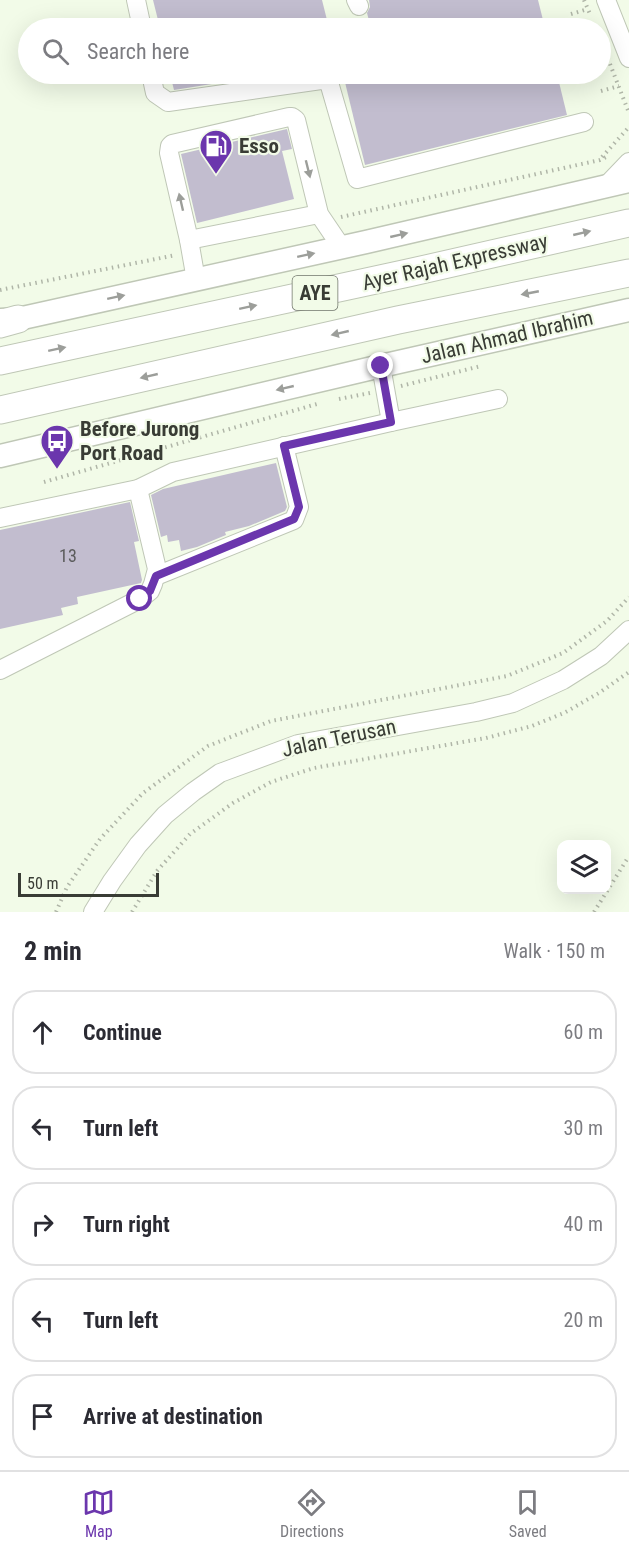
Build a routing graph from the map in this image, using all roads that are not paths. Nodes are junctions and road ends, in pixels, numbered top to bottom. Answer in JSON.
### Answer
{"nodes":[{"id":1,"x":136,"y":0,"type":"edge"},
{"id":2,"x":606,"y":0,"type":"edge"},
{"id":3,"x":140,"y":18,"type":"edge"},
{"id":4,"x":629,"y":58,"type":"edge"},
{"id":5,"x":153,"y":84,"type":"edge"},
{"id":6,"x":293,"y":84,"type":"edge"},
{"id":7,"x":329,"y":84,"type":"edge"},
{"id":8,"x":584,"y":122,"type":"dead end"},
{"id":9,"x":629,"y":162,"type":"edge"},
{"id":10,"x":629,"y":181,"type":"edge"},
{"id":11,"x":606,"y":186,"type":"junction"},
{"id":12,"x":319,"y":214,"type":"junction"},
{"id":13,"x":629,"y":223,"type":"edge"},
{"id":14,"x":189,"y":240,"type":"junction"},
{"id":15,"x":342,"y":248,"type":"junction"},
{"id":16,"x":629,"y":273,"type":"edge"},
{"id":17,"x":196,"y":280,"type":"junction"},
{"id":18,"x":629,"y":309,"type":"edge"},
{"id":19,"x":6,"y":321,"type":"edge"},
{"id":20,"x":0,"y":361,"type":"edge"},
{"id":21,"x":381,"y":366,"type":"junction"},
{"id":22,"x":498,"y":399,"type":"dead end"},
{"id":23,"x":0,"y":410,"type":"edge"},
{"id":24,"x":391,"y":422,"type":"junction"},
{"id":25,"x":284,"y":446,"type":"junction"},
{"id":26,"x":0,"y":456,"type":"edge"},
{"id":27,"x":138,"y":489,"type":"junction"},
{"id":28,"x":0,"y":518,"type":"edge"},
{"id":29,"x":156,"y":576,"type":"junction"},
{"id":30,"x":629,"y":630,"type":"edge"},
{"id":31,"x":0,"y":670,"type":"edge"},
{"id":32,"x":93,"y":912,"type":"edge"}],
"edges":[{"from":1,"to":3,"type":"street"},
{"from":2,"to":4,"type":"street"},
{"from":5,"to":6,"type":"street"},
{"from":7,"to":8,"type":"street"},
{"from":9,"to":11,"type":"street"},
{"from":10,"to":11,"type":"main road"},
{"from":15,"to":11,"type":"main road","one_way":true},
{"from":12,"to":14,"type":"street"},
{"from":14,"to":12,"type":"street","one_way":true},
{"from":12,"to":15,"type":"street"},
{"from":20,"to":13,"type":"highway","name":"Ayer Rajah Expressway","number":"AYE","one_way":true},
{"from":14,"to":17,"type":"street"},
{"from":17,"to":15,"type":"main road","one_way":true},
{"from":16,"to":23,"type":"highway","name":"Ayer Rajah Expressway","number":"AYE","one_way":true},
{"from":19,"to":17,"type":"main road","one_way":true},
{"from":18,"to":21,"type":"main road","name":"Jalan Ahmad Ibrahim"},
{"from":21,"to":24,"type":"street"},
{"from":21,"to":26,"type":"main road","name":"Jalan Ahmad Ibrahim","one_way":true},
{"from":22,"to":24,"type":"street"},
{"from":24,"to":25,"type":"street"},
{"from":25,"to":27,"type":"street"},
{"from":25,"to":29,"type":"street"},
{"from":27,"to":28,"type":"street"},
{"from":27,"to":29,"type":"street"},
{"from":29,"to":31,"type":"street"},
{"from":30,"to":32,"type":"street","name":"Jalan Terusan"}]}
